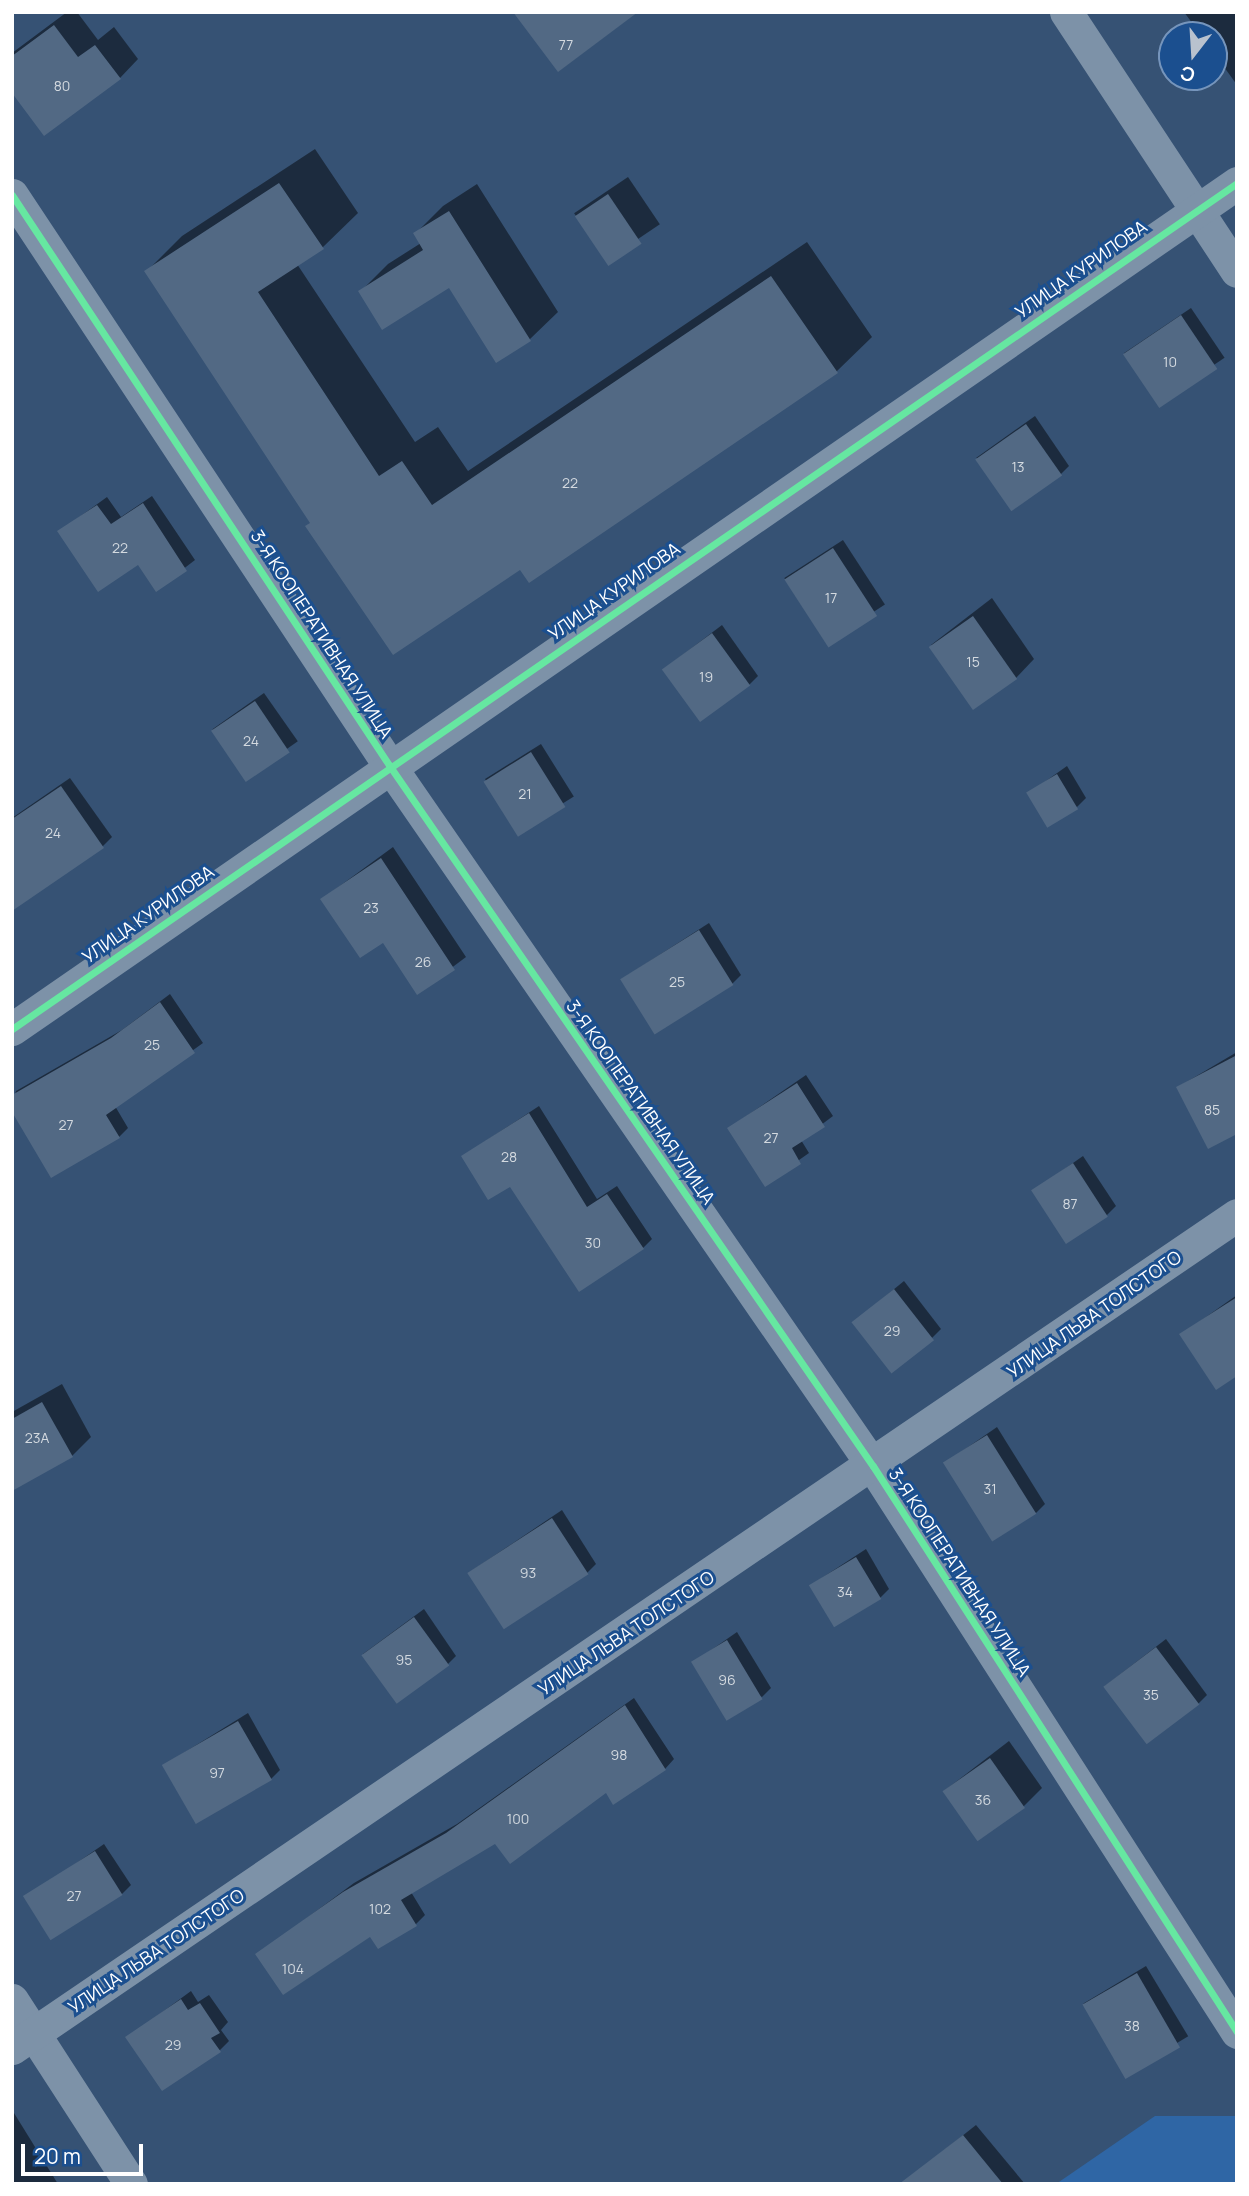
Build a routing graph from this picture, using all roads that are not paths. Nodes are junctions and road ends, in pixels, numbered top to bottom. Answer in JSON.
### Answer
{"nodes":[{"id":1,"x":1066,"y":12,"type":"edge"},
{"id":2,"x":1237,"y":183,"type":"edge"},
{"id":3,"x":12,"y":195,"type":"edge"},
{"id":4,"x":1196,"y":210,"type":"junction"},
{"id":5,"x":1237,"y":271,"type":"edge"},
{"id":6,"x":389,"y":765,"type":"junction"},
{"id":7,"x":12,"y":1029,"type":"edge"},
{"id":8,"x":1237,"y":1215,"type":"edge"},
{"id":9,"x":873,"y":1466,"type":"junction"},
{"id":10,"x":12,"y":2000,"type":"edge"},
{"id":11,"x":1237,"y":2032,"type":"edge"},
{"id":12,"x":23,"y":2041,"type":"edge"},
{"id":13,"x":131,"y":2184,"type":"edge"}],
"edges":[{"from":1,"to":4,"type":"street"},
{"from":2,"to":4,"type":"street","name":"УЛИЦА КУРИЛОВА"},
{"from":3,"to":6,"type":"street","name":"3-Я КООПЕРАТИВНАЯ УЛИЦА"},
{"from":4,"to":5,"type":"street"},
{"from":4,"to":6,"type":"street","name":"УЛИЦА КУРИЛОВА"},
{"from":6,"to":7,"type":"street","name":"УЛИЦА КУРИЛОВА"},
{"from":6,"to":9,"type":"street","name":"3-Я КООПЕРАТИВНАЯ УЛИЦА"},
{"from":8,"to":9,"type":"street","name":"УЛИЦА ЛЬВА ТОЛСТОГО"},
{"from":9,"to":11,"type":"street","name":"3-Я КООПЕРАТИВНАЯ УЛИЦА"},
{"from":9,"to":12,"type":"street","name":"УЛИЦА ЛЬВА ТОЛСТОГО"},
{"from":10,"to":12,"type":"street"},
{"from":12,"to":13,"type":"street"}]}
